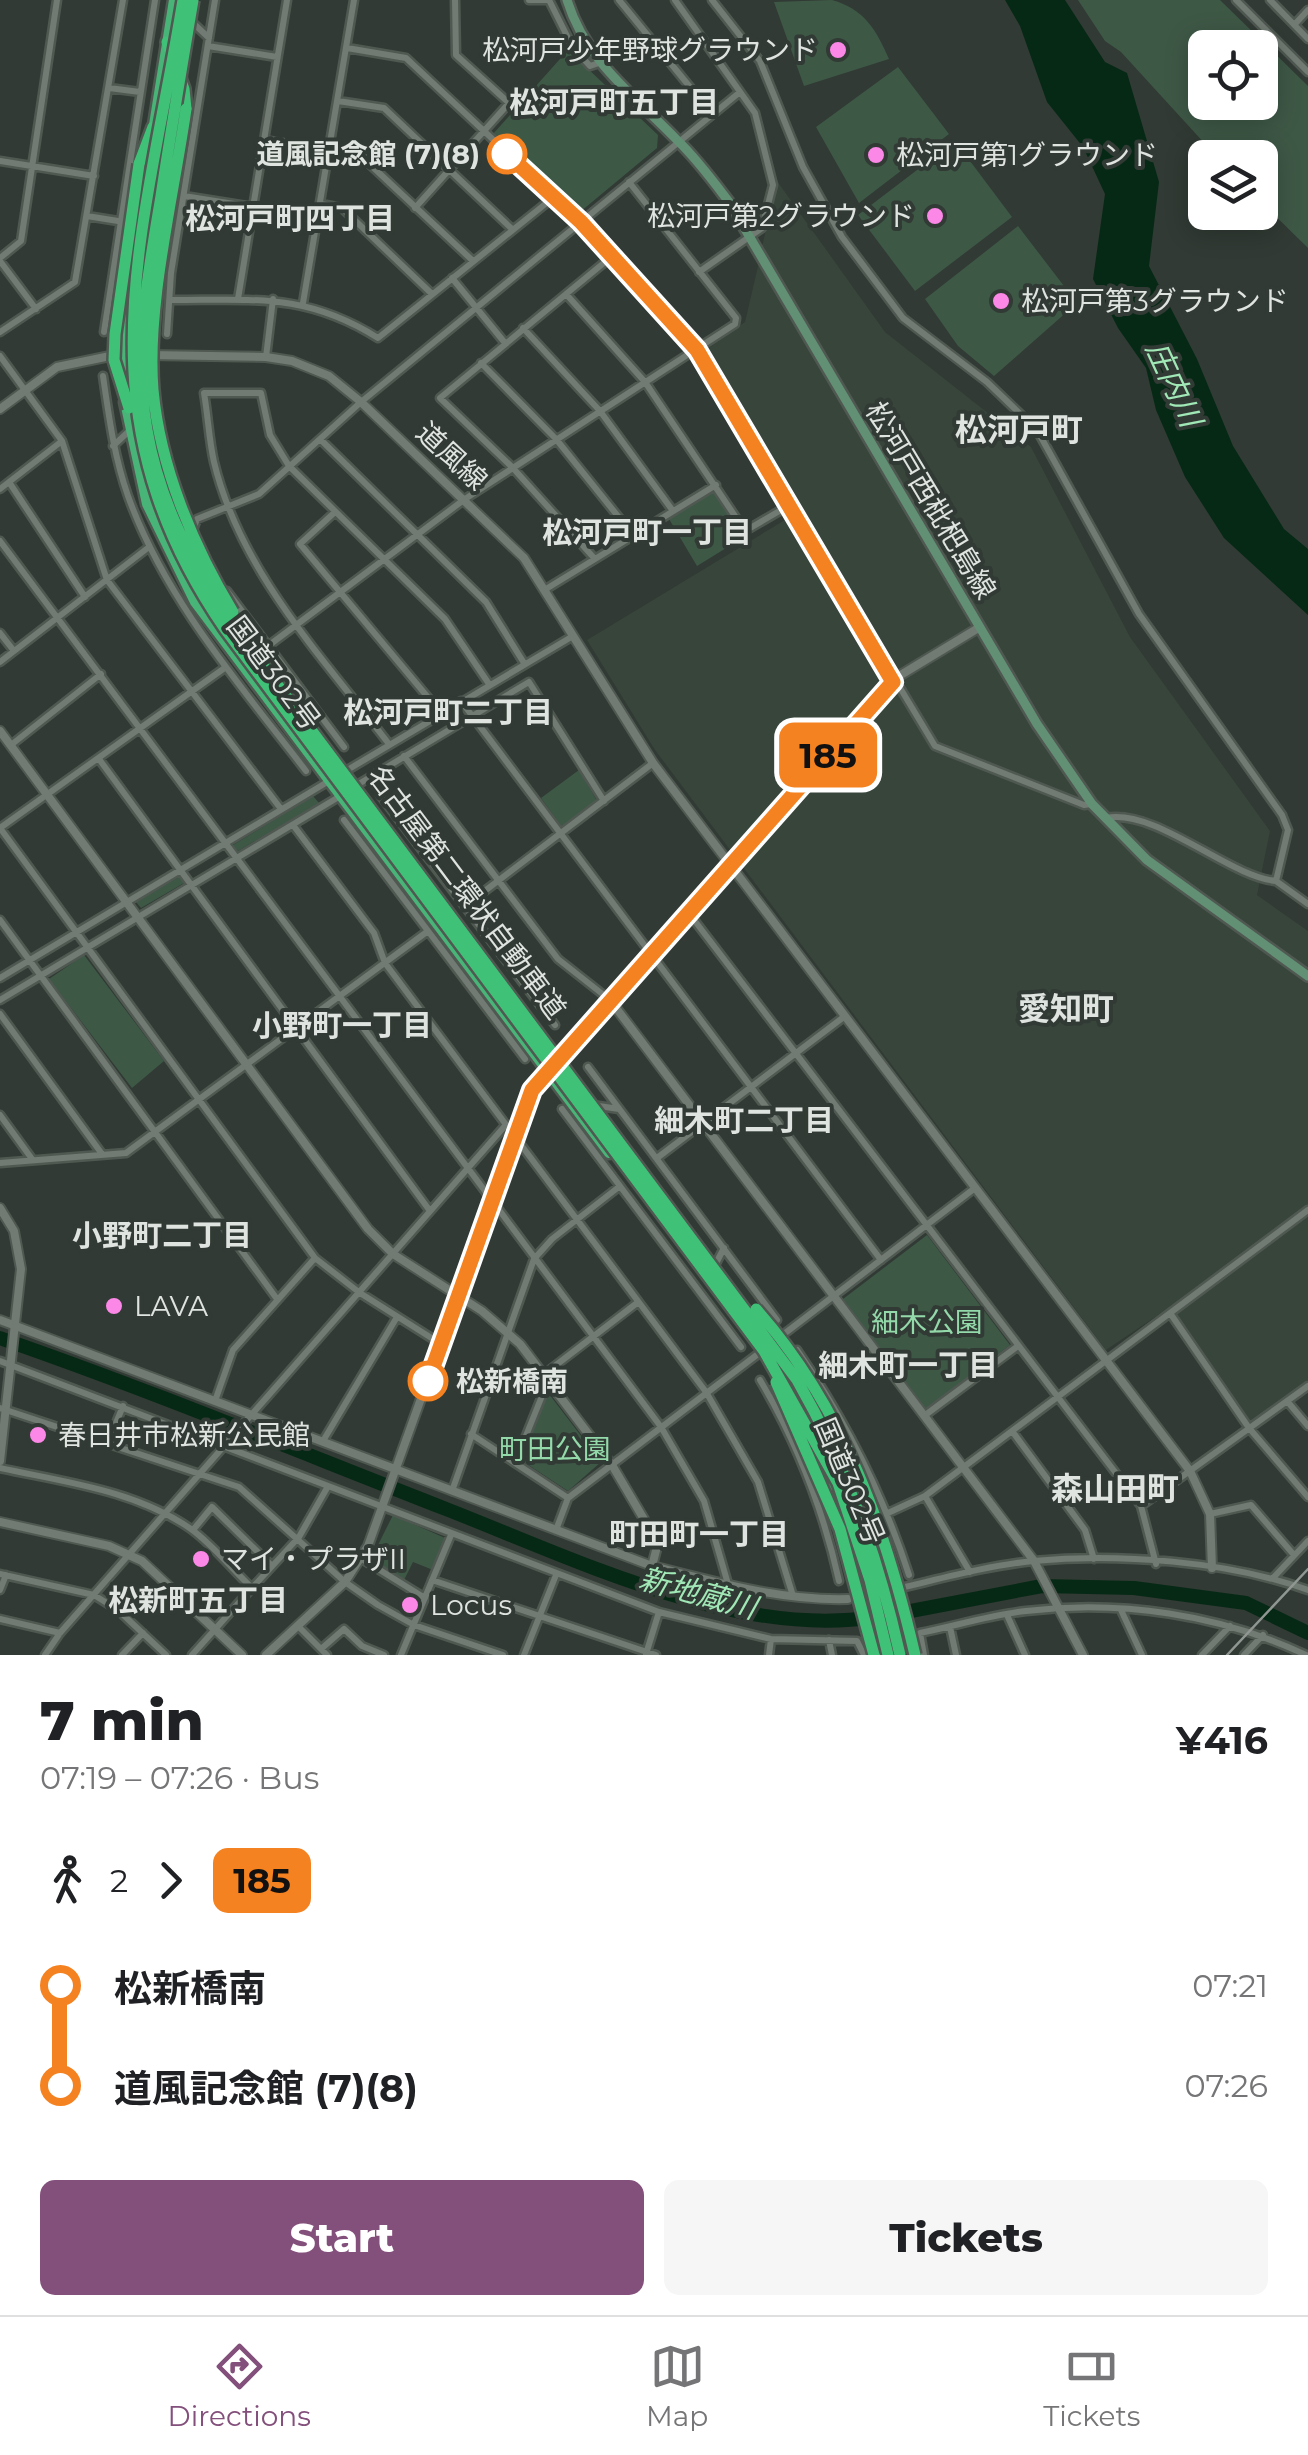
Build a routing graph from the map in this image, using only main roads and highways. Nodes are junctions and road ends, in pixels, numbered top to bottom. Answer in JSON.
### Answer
{"nodes":[{"id":1,"x":174,"y":0,"type":"edge"},
{"id":2,"x":183,"y":0,"type":"edge"},
{"id":3,"x":193,"y":0,"type":"edge"},
{"id":4,"x":567,"y":0,"type":"edge"},
{"id":5,"x":168,"y":36,"type":"junction"},
{"id":6,"x":153,"y":127,"type":"junction"},
{"id":7,"x":133,"y":432,"type":"junction"},
{"id":8,"x":305,"y":719,"type":"junction"},
{"id":9,"x":1308,"y":976,"type":"edge"},
{"id":10,"x":702,"y":1256,"type":"junction"},
{"id":11,"x":874,"y":1655,"type":"edge"},
{"id":12,"x":886,"y":1655,"type":"edge"},
{"id":13,"x":900,"y":1655,"type":"edge"},
{"id":14,"x":914,"y":1655,"type":"edge"}],
"edges":[{"from":1,"to":5,"type":"highway","name":"国道302号"},
{"from":2,"to":7,"type":"highway","name":"名古屋第二環状自動車道","bridge":true},
{"from":3,"to":8,"type":"highway","name":"名古屋第二環状自動車道","bridge":true},
{"from":4,"to":9,"type":"main road","name":"松河戸西枇杷島線"},
{"from":5,"to":6,"type":"highway","name":"国道302号"},
{"from":5,"to":8,"type":"highway","bridge":true},
{"from":6,"to":7,"type":"highway","name":"国道302号"},
{"from":6,"to":7,"type":"highway","bridge":true},
{"from":7,"to":10,"type":"highway","name":"名古屋第二環状自動車道","bridge":true},
{"from":7,"to":12,"type":"highway","name":"国道302号","bridge":true},
{"from":8,"to":10,"type":"highway","name":"名古屋第二環状自動車道","bridge":true},
{"from":10,"to":11,"type":"highway","bridge":true},
{"from":10,"to":12,"type":"highway","name":"名古屋第二環状自動車道","bridge":true},
{"from":10,"to":13,"type":"highway","name":"名古屋第二環状自動車道","bridge":true},
{"from":10,"to":14,"type":"highway","bridge":true}]}
